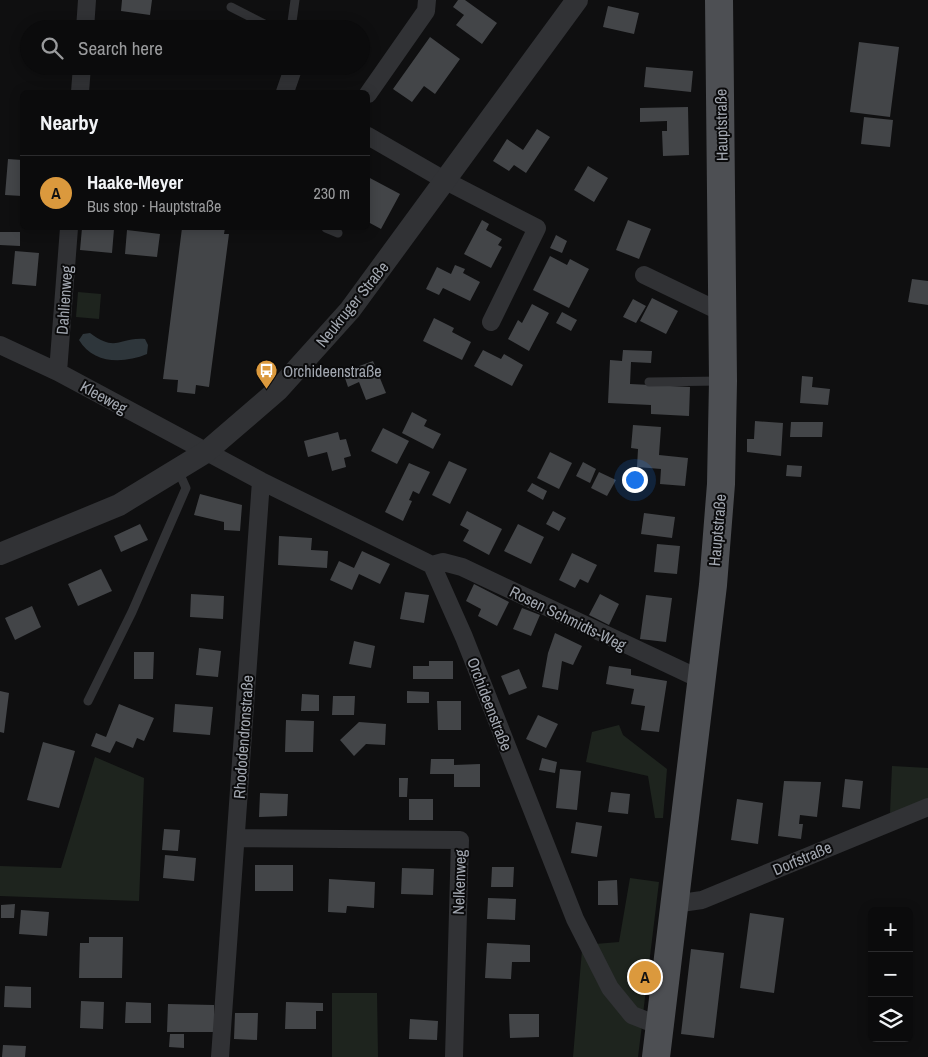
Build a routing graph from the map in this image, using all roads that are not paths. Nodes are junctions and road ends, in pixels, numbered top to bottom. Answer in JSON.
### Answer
{"nodes":[{"id":1,"x":87,"y":0,"type":"edge"},
{"id":2,"x":295,"y":0,"type":"edge"},
{"id":3,"x":427,"y":0,"type":"edge"},
{"id":4,"x":577,"y":0,"type":"edge"},
{"id":5,"x":719,"y":0,"type":"edge"},
{"id":6,"x":231,"y":7,"type":"dead end"},
{"id":7,"x":86,"y":20,"type":"edge"},
{"id":8,"x":256,"y":20,"type":"edge"},
{"id":9,"x":292,"y":20,"type":"edge"},
{"id":10,"x":81,"y":75,"type":"edge"},
{"id":11,"x":292,"y":75,"type":"edge"},
{"id":12,"x":80,"y":90,"type":"edge"},
{"id":13,"x":288,"y":90,"type":"edge"},
{"id":14,"x":370,"y":91,"type":"edge"},
{"id":15,"x":370,"y":137,"type":"edge"},
{"id":16,"x":446,"y":181,"type":"junction"},
{"id":17,"x":69,"y":230,"type":"edge"},
{"id":18,"x":331,"y":230,"type":"edge"},
{"id":19,"x":338,"y":233,"type":"dead end"},
{"id":20,"x":644,"y":274,"type":"dead end"},
{"id":21,"x":723,"y":313,"type":"junction"},
{"id":22,"x":491,"y":322,"type":"dead end"},
{"id":23,"x":0,"y":345,"type":"edge"},
{"id":24,"x":58,"y":372,"type":"junction"},
{"id":25,"x":649,"y":382,"type":"dead end"},
{"id":26,"x":723,"y":382,"type":"junction"},
{"id":27,"x":206,"y":452,"type":"junction"},
{"id":28,"x":178,"y":469,"type":"junction"},
{"id":29,"x":261,"y":481,"type":"junction"},
{"id":30,"x":0,"y":554,"type":"edge"},
{"id":31,"x":432,"y":565,"type":"junction"},
{"id":32,"x":702,"y":680,"type":"junction"},
{"id":33,"x":88,"y":701,"type":"dead end"},
{"id":34,"x":928,"y":808,"type":"edge"},
{"id":35,"x":236,"y":838,"type":"junction"},
{"id":36,"x":674,"y":904,"type":"junction"},
{"id":37,"x":660,"y":1026,"type":"junction"},
{"id":38,"x":220,"y":1057,"type":"edge"},
{"id":39,"x":454,"y":1057,"type":"edge"},
{"id":40,"x":656,"y":1057,"type":"edge"}],
"edges":[{"from":1,"to":7,"type":"street"},
{"from":2,"to":9,"type":"lane"},
{"from":3,"to":14,"type":"street"},
{"from":4,"to":16,"type":"street","name":"Neukruger Straße"},
{"from":5,"to":21,"type":"main road","name":"Hauptstraße"},
{"from":6,"to":8,"type":"lane"},
{"from":10,"to":12,"type":"street"},
{"from":11,"to":13,"type":"street"},
{"from":15,"to":16,"type":"street"},
{"from":16,"to":22,"type":"street"},
{"from":16,"to":27,"type":"street","name":"Neukruger Straße"},
{"from":17,"to":24,"type":"street","name":"Dahlienweg"},
{"from":18,"to":19,"type":"lane"},
{"from":20,"to":21,"type":"street"},
{"from":21,"to":26,"type":"main road","name":"Hauptstraße"},
{"from":23,"to":24,"type":"street","name":"Kleeweg"},
{"from":24,"to":27,"type":"street","name":"Kleeweg"},
{"from":25,"to":26,"type":"lane"},
{"from":26,"to":32,"type":"main road","name":"Hauptstraße"},
{"from":27,"to":28,"type":"street","name":"Neukruger Straße"},
{"from":27,"to":29,"type":"street"},
{"from":28,"to":30,"type":"street","name":"Neukruger Straße"},
{"from":28,"to":33,"type":"lane"},
{"from":29,"to":31,"type":"street"},
{"from":29,"to":35,"type":"street","name":"Rhododendronstraße"},
{"from":31,"to":32,"type":"street","name":"Rosen Schmidts-Weg"},
{"from":31,"to":37,"type":"street","name":"Orchideenstraße"},
{"from":32,"to":36,"type":"main road","name":"Hauptstraße"},
{"from":34,"to":36,"type":"street","name":"Dorfstraße"},
{"from":35,"to":38,"type":"street","name":"Rhododendronstraße"},
{"from":35,"to":39,"type":"street","name":"Nelkenweg"},
{"from":36,"to":37,"type":"main road","name":"Hauptstraße"},
{"from":37,"to":40,"type":"main road","name":"Hauptstraße"}]}
